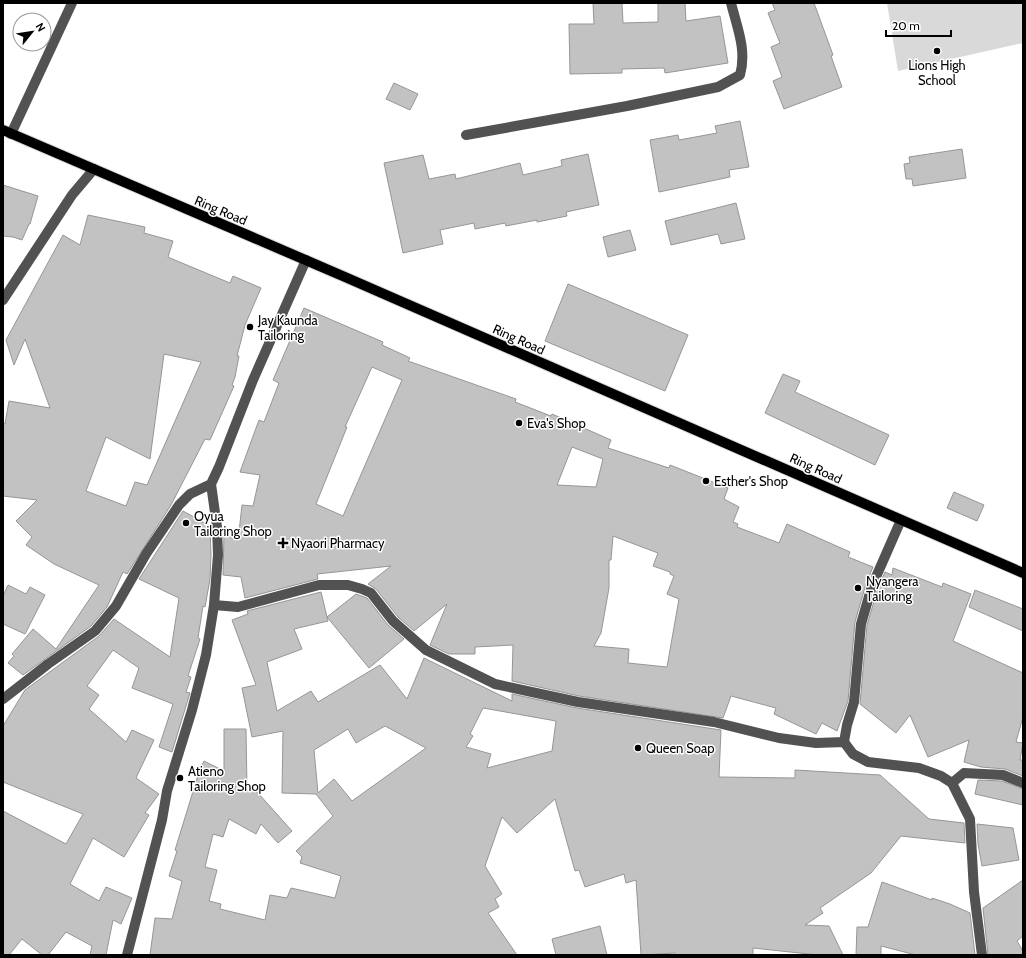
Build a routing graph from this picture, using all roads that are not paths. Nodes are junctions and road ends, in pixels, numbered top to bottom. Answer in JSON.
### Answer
{"nodes":[{"id":1,"x":72,"y":3,"type":"edge"},
{"id":2,"x":731,"y":3,"type":"edge"},
{"id":3,"x":7,"y":132,"type":"edge"},
{"id":4,"x":466,"y":135,"type":"dead end"},
{"id":5,"x":94,"y":169,"type":"junction"},
{"id":6,"x":306,"y":260,"type":"junction"},
{"id":7,"x":3,"y":300,"type":"edge"},
{"id":8,"x":211,"y":484,"type":"junction"},
{"id":9,"x":901,"y":520,"type":"junction"},
{"id":10,"x":1023,"y":573,"type":"edge"},
{"id":11,"x":214,"y":604,"type":"junction"},
{"id":12,"x":3,"y":699,"type":"edge"},
{"id":13,"x":844,"y":742,"type":"junction"},
{"id":14,"x":1023,"y":782,"type":"edge"},
{"id":15,"x":952,"y":783,"type":"junction"},
{"id":16,"x":128,"y":955,"type":"edge"},
{"id":17,"x":982,"y":955,"type":"edge"}],
"edges":[{"from":1,"to":3,"type":"street"},
{"from":2,"to":4,"type":"street"},
{"from":3,"to":5,"type":"main road","name":"Ring Road"},
{"from":5,"to":6,"type":"main road","name":"Ring Road"},
{"from":5,"to":7,"type":"street"},
{"from":6,"to":8,"type":"street"},
{"from":6,"to":9,"type":"main road","name":"Ring Road"},
{"from":8,"to":11,"type":"street"},
{"from":8,"to":12,"type":"street"},
{"from":9,"to":10,"type":"main road","name":"Ring Road"},
{"from":9,"to":13,"type":"street"},
{"from":11,"to":13,"type":"street"},
{"from":11,"to":16,"type":"street"},
{"from":13,"to":15,"type":"street"},
{"from":14,"to":15,"type":"street"},
{"from":15,"to":17,"type":"street"}]}
